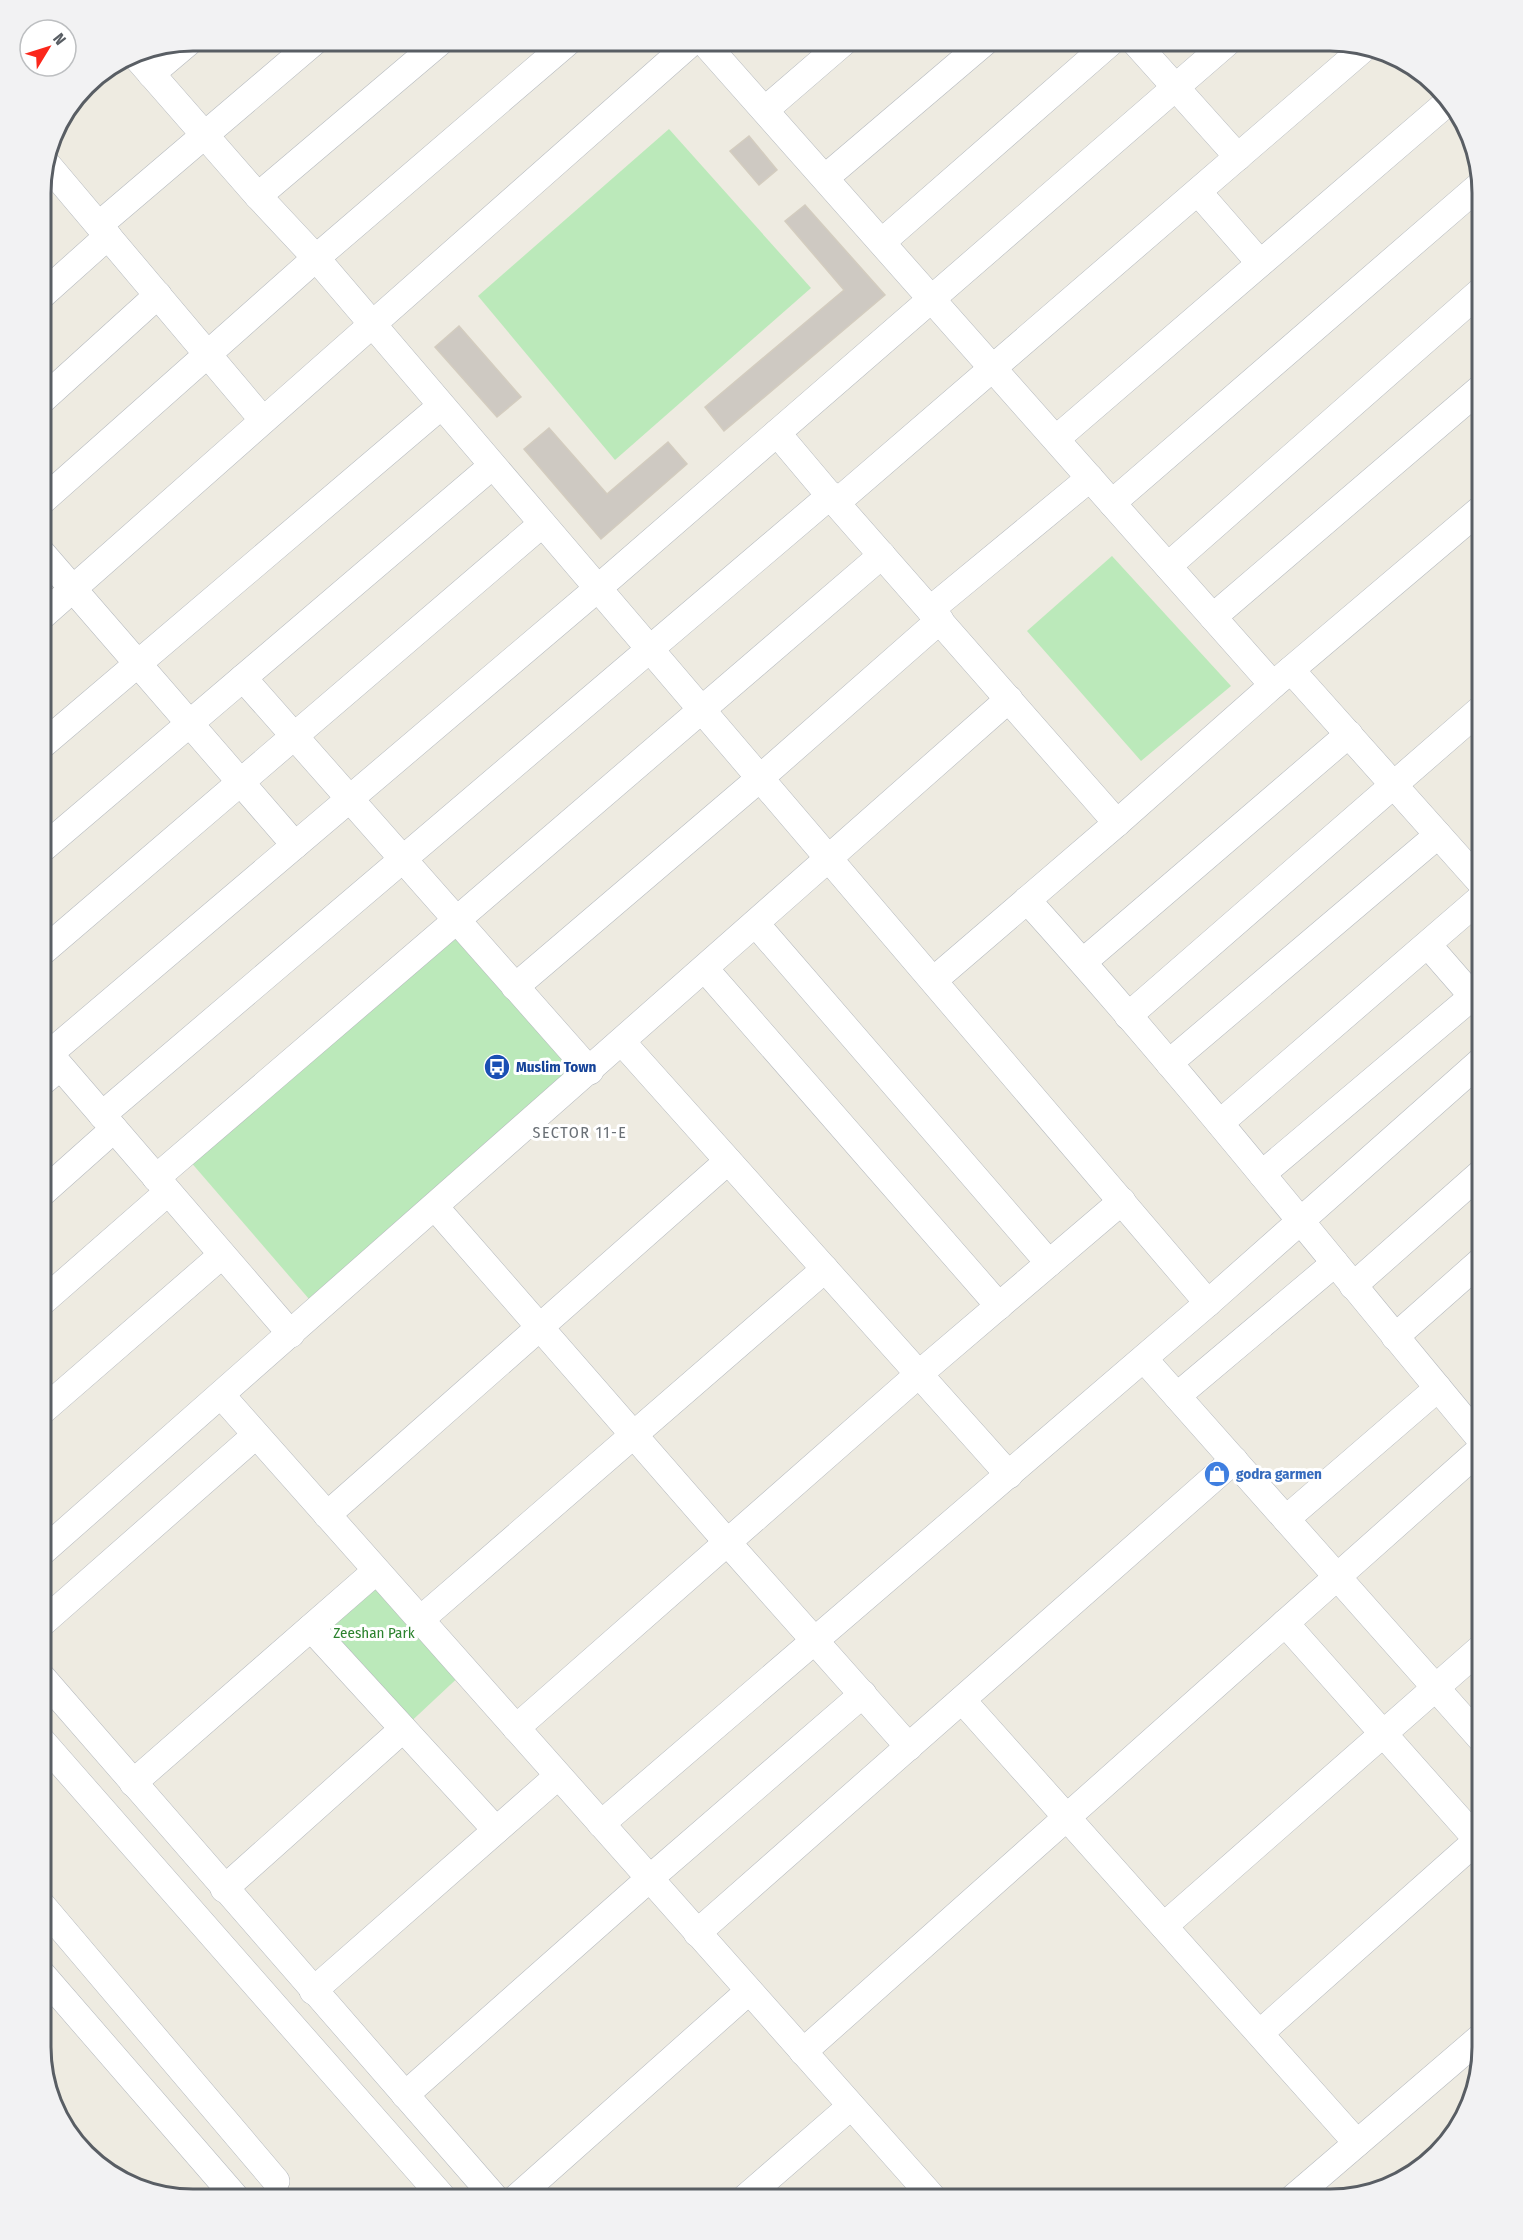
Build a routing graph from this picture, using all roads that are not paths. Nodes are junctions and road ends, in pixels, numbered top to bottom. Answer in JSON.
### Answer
{"nodes":[{"id":1,"x":302,"y":51,"type":"edge"},
{"id":2,"x":428,"y":51,"type":"edge"},
{"id":3,"x":557,"y":51,"type":"edge"},
{"id":4,"x":682,"y":51,"type":"edge"},
{"id":5,"x":712,"y":51,"type":"edge"},
{"id":6,"x":833,"y":51,"type":"edge"},
{"id":7,"x":974,"y":51,"type":"edge"},
{"id":8,"x":1101,"y":51,"type":"edge"},
{"id":9,"x":1143,"y":51,"type":"edge"},
{"id":10,"x":1217,"y":51,"type":"edge"},
{"id":11,"x":177,"y":52,"type":"edge"},
{"id":12,"x":1357,"y":54,"type":"edge"},
{"id":13,"x":140,"y":62,"type":"edge"},
{"id":14,"x":151,"y":74,"type":"junction"},
{"id":15,"x":1176,"y":87,"type":"junction"},
{"id":16,"x":1443,"y":107,"type":"edge"},
{"id":17,"x":765,"y":110,"type":"junction"},
{"id":18,"x":204,"y":134,"type":"junction"},
{"id":19,"x":1239,"y":157,"type":"junction"},
{"id":20,"x":825,"y":178,"type":"junction"},
{"id":21,"x":52,"y":179,"type":"edge"},
{"id":22,"x":1198,"y":192,"type":"junction"},
{"id":23,"x":1472,"y":192,"type":"edge"},
{"id":24,"x":258,"y":196,"type":"junction"},
{"id":25,"x":103,"y":230,"type":"junction"},
{"id":26,"x":882,"y":242,"type":"junction"},
{"id":27,"x":316,"y":258,"type":"junction"},
{"id":28,"x":1260,"y":263,"type":"junction"},
{"id":29,"x":51,"y":285,"type":"edge"},
{"id":30,"x":158,"y":295,"type":"junction"},
{"id":31,"x":932,"y":299,"type":"junction"},
{"id":32,"x":1472,"y":299,"type":"edge"},
{"id":33,"x":370,"y":324,"type":"junction"},
{"id":34,"x":208,"y":354,"type":"junction"},
{"id":35,"x":994,"y":369,"type":"junction"},
{"id":36,"x":51,"y":392,"type":"edge"},
{"id":37,"x":1472,"y":396,"type":"edge"},
{"id":38,"x":441,"y":406,"type":"junction"},
{"id":39,"x":263,"y":420,"type":"junction"},
{"id":40,"x":777,"y":433,"type":"junction"},
{"id":41,"x":1056,"y":439,"type":"junction"},
{"id":42,"x":492,"y":466,"type":"junction"},
{"id":43,"x":1090,"y":478,"type":"junction"},
{"id":44,"x":51,"y":493,"type":"edge"},
{"id":45,"x":834,"y":499,"type":"junction"},
{"id":46,"x":1112,"y":503,"type":"junction"},
{"id":47,"x":1472,"y":516,"type":"edge"},
{"id":48,"x":542,"y":524,"type":"junction"},
{"id":49,"x":882,"y":555,"type":"junction"},
{"id":50,"x":51,"y":563,"type":"edge"},
{"id":51,"x":1168,"y":566,"type":"junction"},
{"id":52,"x":74,"y":589,"type":"junction"},
{"id":53,"x":597,"y":589,"type":"junction"},
{"id":54,"x":51,"y":608,"type":"edge"},
{"id":55,"x":935,"y":615,"type":"junction"},
{"id":56,"x":1213,"y":617,"type":"junction"},
{"id":57,"x":649,"y":650,"type":"junction"},
{"id":58,"x":138,"y":663,"type":"junction"},
{"id":59,"x":1282,"y":677,"type":"junction"},
{"id":60,"x":243,"y":678,"type":"junction"},
{"id":61,"x":1009,"y":699,"type":"junction"},
{"id":62,"x":701,"y":710,"type":"junction"},
{"id":63,"x":1472,"y":717,"type":"edge"},
{"id":64,"x":190,"y":723,"type":"junction"},
{"id":65,"x":1349,"y":734,"type":"junction"},
{"id":66,"x":294,"y":736,"type":"junction"},
{"id":67,"x":51,"y":737,"type":"edge"},
{"id":68,"x":759,"y":778,"type":"junction"},
{"id":69,"x":241,"y":782,"type":"junction"},
{"id":70,"x":1394,"y":785,"type":"junction"},
{"id":71,"x":350,"y":799,"type":"junction"},
{"id":72,"x":1117,"y":823,"type":"junction"},
{"id":73,"x":1438,"y":835,"type":"junction"},
{"id":74,"x":51,"y":841,"type":"edge"},
{"id":75,"x":295,"y":845,"type":"junction"},
{"id":76,"x":403,"y":859,"type":"junction"},
{"id":77,"x":828,"y":860,"type":"junction"},
{"id":78,"x":1472,"y":873,"type":"edge"},
{"id":79,"x":1027,"y":900,"type":"junction"},
{"id":80,"x":1472,"y":906,"type":"edge"},
{"id":81,"x":456,"y":920,"type":"junction"},
{"id":82,"x":756,"y":924,"type":"junction"},
{"id":83,"x":51,"y":945,"type":"edge"},
{"id":84,"x":1428,"y":945,"type":"junction"},
{"id":85,"x":1083,"y":962,"type":"junction"},
{"id":86,"x":705,"y":969,"type":"junction"},
{"id":87,"x":934,"y":980,"type":"junction"},
{"id":88,"x":515,"y":987,"type":"junction"},
{"id":89,"x":1472,"y":995,"type":"edge"},
{"id":90,"x":1472,"y":1007,"type":"edge"},
{"id":91,"x":1128,"y":1016,"type":"junction"},
{"id":92,"x":622,"y":1042,"type":"junction"},
{"id":93,"x":51,"y":1059,"type":"edge"},
{"id":94,"x":1169,"y":1063,"type":"junction"},
{"id":95,"x":51,"y":1065,"type":"edge"},
{"id":96,"x":1472,"y":1069,"type":"edge"},
{"id":97,"x":590,"y":1071,"type":"junction"},
{"id":98,"x":108,"y":1122,"type":"junction"},
{"id":99,"x":1220,"y":1123,"type":"junction"},
{"id":100,"x":728,"y":1161,"type":"junction"},
{"id":101,"x":1262,"y":1174,"type":"junction"},
{"id":102,"x":1472,"y":1181,"type":"edge"},
{"id":103,"x":51,"y":1183,"type":"edge"},
{"id":104,"x":162,"y":1185,"type":"junction"},
{"id":105,"x":1122,"y":1201,"type":"junction"},
{"id":106,"x":435,"y":1207,"type":"junction"},
{"id":107,"x":1301,"y":1221,"type":"junction"},
{"id":108,"x":222,"y":1255,"type":"junction"},
{"id":109,"x":1049,"y":1263,"type":"junction"},
{"id":110,"x":1335,"y":1263,"type":"junction"},
{"id":111,"x":825,"y":1269,"type":"junction"},
{"id":112,"x":1472,"y":1269,"type":"edge"},
{"id":113,"x":1353,"y":1286,"type":"junction"},
{"id":114,"x":51,"y":1293,"type":"edge"},
{"id":115,"x":1208,"y":1303,"type":"junction"},
{"id":116,"x":999,"y":1306,"type":"junction"},
{"id":117,"x":540,"y":1327,"type":"junction"},
{"id":118,"x":291,"y":1334,"type":"junction"},
{"id":119,"x":1395,"y":1337,"type":"junction"},
{"id":120,"x":1144,"y":1359,"type":"junction"},
{"id":121,"x":919,"y":1374,"type":"junction"},
{"id":122,"x":1438,"y":1388,"type":"junction"},
{"id":123,"x":222,"y":1396,"type":"junction"},
{"id":124,"x":1177,"y":1396,"type":"junction"},
{"id":125,"x":51,"y":1403,"type":"edge"},
{"id":126,"x":1472,"y":1429,"type":"edge"},
{"id":127,"x":634,"y":1434,"type":"junction"},
{"id":128,"x":256,"y":1435,"type":"junction"},
{"id":129,"x":1472,"y":1457,"type":"edge"},
{"id":130,"x":1234,"y":1460,"type":"junction"},
{"id":131,"x":1009,"y":1475,"type":"junction"},
{"id":132,"x":327,"y":1515,"type":"junction"},
{"id":133,"x":1286,"y":1519,"type":"junction"},
{"id":134,"x":727,"y":1542,"type":"junction"},
{"id":135,"x":51,"y":1544,"type":"edge"},
{"id":136,"x":376,"y":1571,"type":"junction"},
{"id":137,"x":1337,"y":1577,"type":"junction"},
{"id":138,"x":51,"y":1614,"type":"edge"},
{"id":139,"x":420,"y":1620,"type":"junction"},
{"id":140,"x":1285,"y":1623,"type":"junction"},
{"id":141,"x":311,"y":1628,"type":"junction"},
{"id":142,"x":815,"y":1641,"type":"junction"},
{"id":143,"x":1472,"y":1656,"type":"edge"},
{"id":144,"x":1436,"y":1688,"type":"junction"},
{"id":145,"x":51,"y":1689,"type":"edge"},
{"id":146,"x":863,"y":1694,"type":"junction"},
{"id":147,"x":963,"y":1700,"type":"junction"},
{"id":148,"x":516,"y":1728,"type":"junction"},
{"id":149,"x":403,"y":1729,"type":"junction"},
{"id":150,"x":1472,"y":1729,"type":"edge"},
{"id":151,"x":1382,"y":1733,"type":"junction"},
{"id":152,"x":909,"y":1747,"type":"junction"},
{"id":153,"x":51,"y":1752,"type":"edge"},
{"id":154,"x":558,"y":1776,"type":"junction"},
{"id":155,"x":133,"y":1784,"type":"junction"},
{"id":156,"x":1067,"y":1817,"type":"junction"},
{"id":157,"x":601,"y":1824,"type":"junction"},
{"id":158,"x":496,"y":1830,"type":"junction"},
{"id":159,"x":1472,"y":1830,"type":"edge"},
{"id":160,"x":1472,"y":1848,"type":"edge"},
{"id":161,"x":649,"y":1879,"type":"junction"},
{"id":162,"x":225,"y":1889,"type":"junction"},
{"id":163,"x":51,"y":1917,"type":"edge"},
{"id":164,"x":1164,"y":1926,"type":"junction"},
{"id":165,"x":697,"y":1932,"type":"junction"},
{"id":166,"x":51,"y":1986,"type":"edge"},
{"id":167,"x":313,"y":1991,"type":"junction"},
{"id":168,"x":749,"y":1991,"type":"junction"},
{"id":169,"x":1260,"y":2033,"type":"junction"},
{"id":170,"x":1472,"y":2045,"type":"edge"},
{"id":171,"x":803,"y":2052,"type":"junction"},
{"id":172,"x":405,"y":2095,"type":"junction"},
{"id":173,"x":851,"y":2106,"type":"junction"},
{"id":174,"x":1357,"y":2143,"type":"junction"},
{"id":175,"x":276,"y":2181,"type":"dead end"},
{"id":176,"x":228,"y":2189,"type":"edge"},
{"id":177,"x":435,"y":2189,"type":"edge"},
{"id":178,"x":487,"y":2189,"type":"edge"},
{"id":179,"x":526,"y":2189,"type":"edge"},
{"id":180,"x":756,"y":2189,"type":"edge"},
{"id":181,"x":925,"y":2189,"type":"edge"},
{"id":182,"x":1304,"y":2189,"type":"edge"}],
"edges":[{"from":1,"to":18,"type":"street"},
{"from":2,"to":24,"type":"street"},
{"from":3,"to":27,"type":"street"},
{"from":4,"to":33,"type":"street"},
{"from":5,"to":17,"type":"street"},
{"from":6,"to":17,"type":"street"},
{"from":7,"to":20,"type":"street"},
{"from":8,"to":26,"type":"street"},
{"from":9,"to":15,"type":"street"},
{"from":10,"to":15,"type":"street"},
{"from":11,"to":14,"type":"street"},
{"from":12,"to":19,"type":"street"},
{"from":13,"to":14,"type":"street"},
{"from":14,"to":18,"type":"street"},
{"from":15,"to":19,"type":"street"},
{"from":15,"to":31,"type":"street"},
{"from":16,"to":28,"type":"street"},
{"from":17,"to":20,"type":"street"},
{"from":18,"to":24,"type":"street"},
{"from":18,"to":25,"type":"street"},
{"from":19,"to":22,"type":"street"},
{"from":20,"to":26,"type":"street"},
{"from":21,"to":25,"type":"street"},
{"from":22,"to":28,"type":"street"},
{"from":22,"to":35,"type":"street"},
{"from":23,"to":46,"type":"street"},
{"from":24,"to":27,"type":"street"},
{"from":25,"to":29,"type":"street"},
{"from":25,"to":30,"type":"street"},
{"from":26,"to":31,"type":"street"},
{"from":27,"to":33,"type":"street"},
{"from":27,"to":34,"type":"street"},
{"from":28,"to":41,"type":"street"},
{"from":30,"to":34,"type":"street"},
{"from":30,"to":36,"type":"street"},
{"from":31,"to":35,"type":"street"},
{"from":31,"to":40,"type":"street"},
{"from":32,"to":51,"type":"street"},
{"from":33,"to":38,"type":"street"},
{"from":33,"to":39,"type":"street"},
{"from":34,"to":39,"type":"street"},
{"from":34,"to":44,"type":"street"},
{"from":35,"to":41,"type":"street"},
{"from":35,"to":45,"type":"street"},
{"from":37,"to":56,"type":"street"},
{"from":38,"to":42,"type":"street"},
{"from":38,"to":58,"type":"street"},
{"from":39,"to":52,"type":"street"},
{"from":40,"to":45,"type":"street"},
{"from":40,"to":53,"type":"street"},
{"from":41,"to":43,"type":"street"},
{"from":42,"to":48,"type":"street"},
{"from":42,"to":60,"type":"street"},
{"from":43,"to":46,"type":"street"},
{"from":43,"to":55,"type":"street"},
{"from":45,"to":49,"type":"street"},
{"from":45,"to":57,"type":"street"},
{"from":46,"to":51,"type":"street"},
{"from":47,"to":59,"type":"street"},
{"from":48,"to":53,"type":"street"},
{"from":48,"to":66,"type":"street"},
{"from":49,"to":55,"type":"street"},
{"from":49,"to":62,"type":"street"},
{"from":50,"to":52,"type":"street"},
{"from":51,"to":56,"type":"street"},
{"from":52,"to":54,"type":"street"},
{"from":52,"to":58,"type":"street"},
{"from":53,"to":57,"type":"street"},
{"from":53,"to":71,"type":"street"},
{"from":55,"to":61,"type":"street"},
{"from":55,"to":68,"type":"street"},
{"from":56,"to":59,"type":"street"},
{"from":57,"to":62,"type":"street"},
{"from":57,"to":76,"type":"street"},
{"from":58,"to":64,"type":"street"},
{"from":58,"to":67,"type":"street"},
{"from":59,"to":65,"type":"street"},
{"from":59,"to":72,"type":"street"},
{"from":60,"to":64,"type":"street"},
{"from":60,"to":66,"type":"street"},
{"from":61,"to":72,"type":"street"},
{"from":61,"to":77,"type":"street"},
{"from":62,"to":68,"type":"street"},
{"from":62,"to":81,"type":"street"},
{"from":63,"to":70,"type":"street"},
{"from":64,"to":69,"type":"street"},
{"from":64,"to":74,"type":"street"},
{"from":65,"to":70,"type":"street"},
{"from":65,"to":85,"type":"street"},
{"from":66,"to":69,"type":"street"},
{"from":66,"to":71,"type":"street"},
{"from":68,"to":77,"type":"street"},
{"from":68,"to":88,"type":"street"},
{"from":69,"to":75,"type":"street"},
{"from":69,"to":83,"type":"street"},
{"from":70,"to":73,"type":"street"},
{"from":70,"to":91,"type":"street"},
{"from":71,"to":75,"type":"street"},
{"from":71,"to":76,"type":"street"},
{"from":72,"to":79,"type":"street"},
{"from":73,"to":78,"type":"street"},
{"from":73,"to":94,"type":"street"},
{"from":75,"to":93,"type":"street"},
{"from":76,"to":81,"type":"street"},
{"from":76,"to":98,"type":"street"},
{"from":77,"to":82,"type":"street"},
{"from":77,"to":87,"type":"street"},
{"from":79,"to":85,"type":"street"},
{"from":79,"to":87,"type":"street"},
{"from":80,"to":84,"type":"street"},
{"from":81,"to":88,"type":"street"},
{"from":81,"to":104,"type":"street"},
{"from":82,"to":86,"type":"street"},
{"from":82,"to":109,"type":"street"},
{"from":84,"to":89,"type":"street"},
{"from":84,"to":99,"type":"street"},
{"from":85,"to":91,"type":"street"},
{"from":86,"to":92,"type":"street"},
{"from":86,"to":116,"type":"street"},
{"from":87,"to":105,"type":"street"},
{"from":88,"to":97,"type":"street"},
{"from":90,"to":101,"type":"street"},
{"from":91,"to":94,"type":"street"},
{"from":92,"to":97,"type":"street"},
{"from":92,"to":100,"type":"street"},
{"from":94,"to":99,"type":"street"},
{"from":95,"to":98,"type":"street"},
{"from":96,"to":107,"type":"street"},
{"from":97,"to":106,"type":"street"},
{"from":98,"to":103,"type":"street"},
{"from":98,"to":104,"type":"street"},
{"from":99,"to":101,"type":"street"},
{"from":100,"to":111,"type":"street"},
{"from":100,"to":117,"type":"street"},
{"from":101,"to":107,"type":"street"},
{"from":102,"to":113,"type":"street"},
{"from":104,"to":108,"type":"street"},
{"from":104,"to":114,"type":"street"},
{"from":105,"to":109,"type":"street"},
{"from":105,"to":115,"type":"street"},
{"from":106,"to":117,"type":"street"},
{"from":106,"to":118,"type":"street"},
{"from":107,"to":110,"type":"street"},
{"from":107,"to":115,"type":"street"},
{"from":108,"to":118,"type":"street"},
{"from":108,"to":125,"type":"street"},
{"from":109,"to":116,"type":"street"},
{"from":110,"to":113,"type":"street"},
{"from":110,"to":124,"type":"street"},
{"from":111,"to":121,"type":"street"},
{"from":111,"to":127,"type":"street"},
{"from":112,"to":119,"type":"street"},
{"from":113,"to":119,"type":"street"},
{"from":115,"to":120,"type":"street"},
{"from":116,"to":121,"type":"street"},
{"from":117,"to":127,"type":"street"},
{"from":117,"to":132,"type":"street"},
{"from":118,"to":123,"type":"street"},
{"from":119,"to":122,"type":"street"},
{"from":120,"to":124,"type":"street"},
{"from":120,"to":131,"type":"street"},
{"from":121,"to":131,"type":"street"},
{"from":121,"to":134,"type":"street"},
{"from":122,"to":126,"type":"street"},
{"from":122,"to":133,"type":"street"},
{"from":123,"to":128,"type":"street"},
{"from":123,"to":135,"type":"street"},
{"from":124,"to":130,"type":"street"},
{"from":127,"to":134,"type":"street"},
{"from":127,"to":139,"type":"street"},
{"from":128,"to":132,"type":"street"},
{"from":128,"to":138,"type":"street"},
{"from":129,"to":137,"type":"street"},
{"from":130,"to":133,"type":"street"},
{"from":130,"to":147,"type":"street"},
{"from":131,"to":142,"type":"street"},
{"from":132,"to":136,"type":"street"},
{"from":133,"to":137,"type":"street"},
{"from":134,"to":142,"type":"street"},
{"from":134,"to":148,"type":"street"},
{"from":136,"to":139,"type":"street"},
{"from":136,"to":141,"type":"street"},
{"from":137,"to":140,"type":"street"},
{"from":137,"to":144,"type":"street"},
{"from":139,"to":148,"type":"street"},
{"from":140,"to":151,"type":"street"},
{"from":140,"to":156,"type":"street"},
{"from":141,"to":149,"type":"street"},
{"from":141,"to":155,"type":"street"},
{"from":142,"to":146,"type":"street"},
{"from":142,"to":157,"type":"street"},
{"from":143,"to":144,"type":"street"},
{"from":144,"to":150,"type":"street"},
{"from":144,"to":151,"type":"street"},
{"from":145,"to":155,"type":"street"},
{"from":146,"to":152,"type":"street"},
{"from":146,"to":161,"type":"street"},
{"from":147,"to":152,"type":"street"},
{"from":147,"to":156,"type":"street"},
{"from":148,"to":154,"type":"street"},
{"from":149,"to":158,"type":"street"},
{"from":149,"to":162,"type":"street"},
{"from":151,"to":159,"type":"street"},
{"from":151,"to":164,"type":"street"},
{"from":152,"to":165,"type":"street"},
{"from":153,"to":177,"type":"street"},
{"from":154,"to":157,"type":"street"},
{"from":154,"to":158,"type":"street"},
{"from":155,"to":162,"type":"street"},
{"from":156,"to":164,"type":"street"},
{"from":156,"to":171,"type":"street"},
{"from":157,"to":161,"type":"street"},
{"from":158,"to":167,"type":"street"},
{"from":160,"to":169,"type":"street"},
{"from":161,"to":165,"type":"street"},
{"from":161,"to":172,"type":"street"},
{"from":162,"to":167,"type":"street"},
{"from":163,"to":175,"type":"street"},
{"from":164,"to":169,"type":"street"},
{"from":165,"to":168,"type":"street"},
{"from":166,"to":176,"type":"street"},
{"from":167,"to":172,"type":"street"},
{"from":168,"to":171,"type":"street"},
{"from":168,"to":179,"type":"street"},
{"from":169,"to":174,"type":"street"},
{"from":170,"to":174,"type":"street"},
{"from":171,"to":173,"type":"street"},
{"from":172,"to":178,"type":"street"},
{"from":173,"to":180,"type":"street"},
{"from":173,"to":181,"type":"street"},
{"from":174,"to":182,"type":"street"}]}
